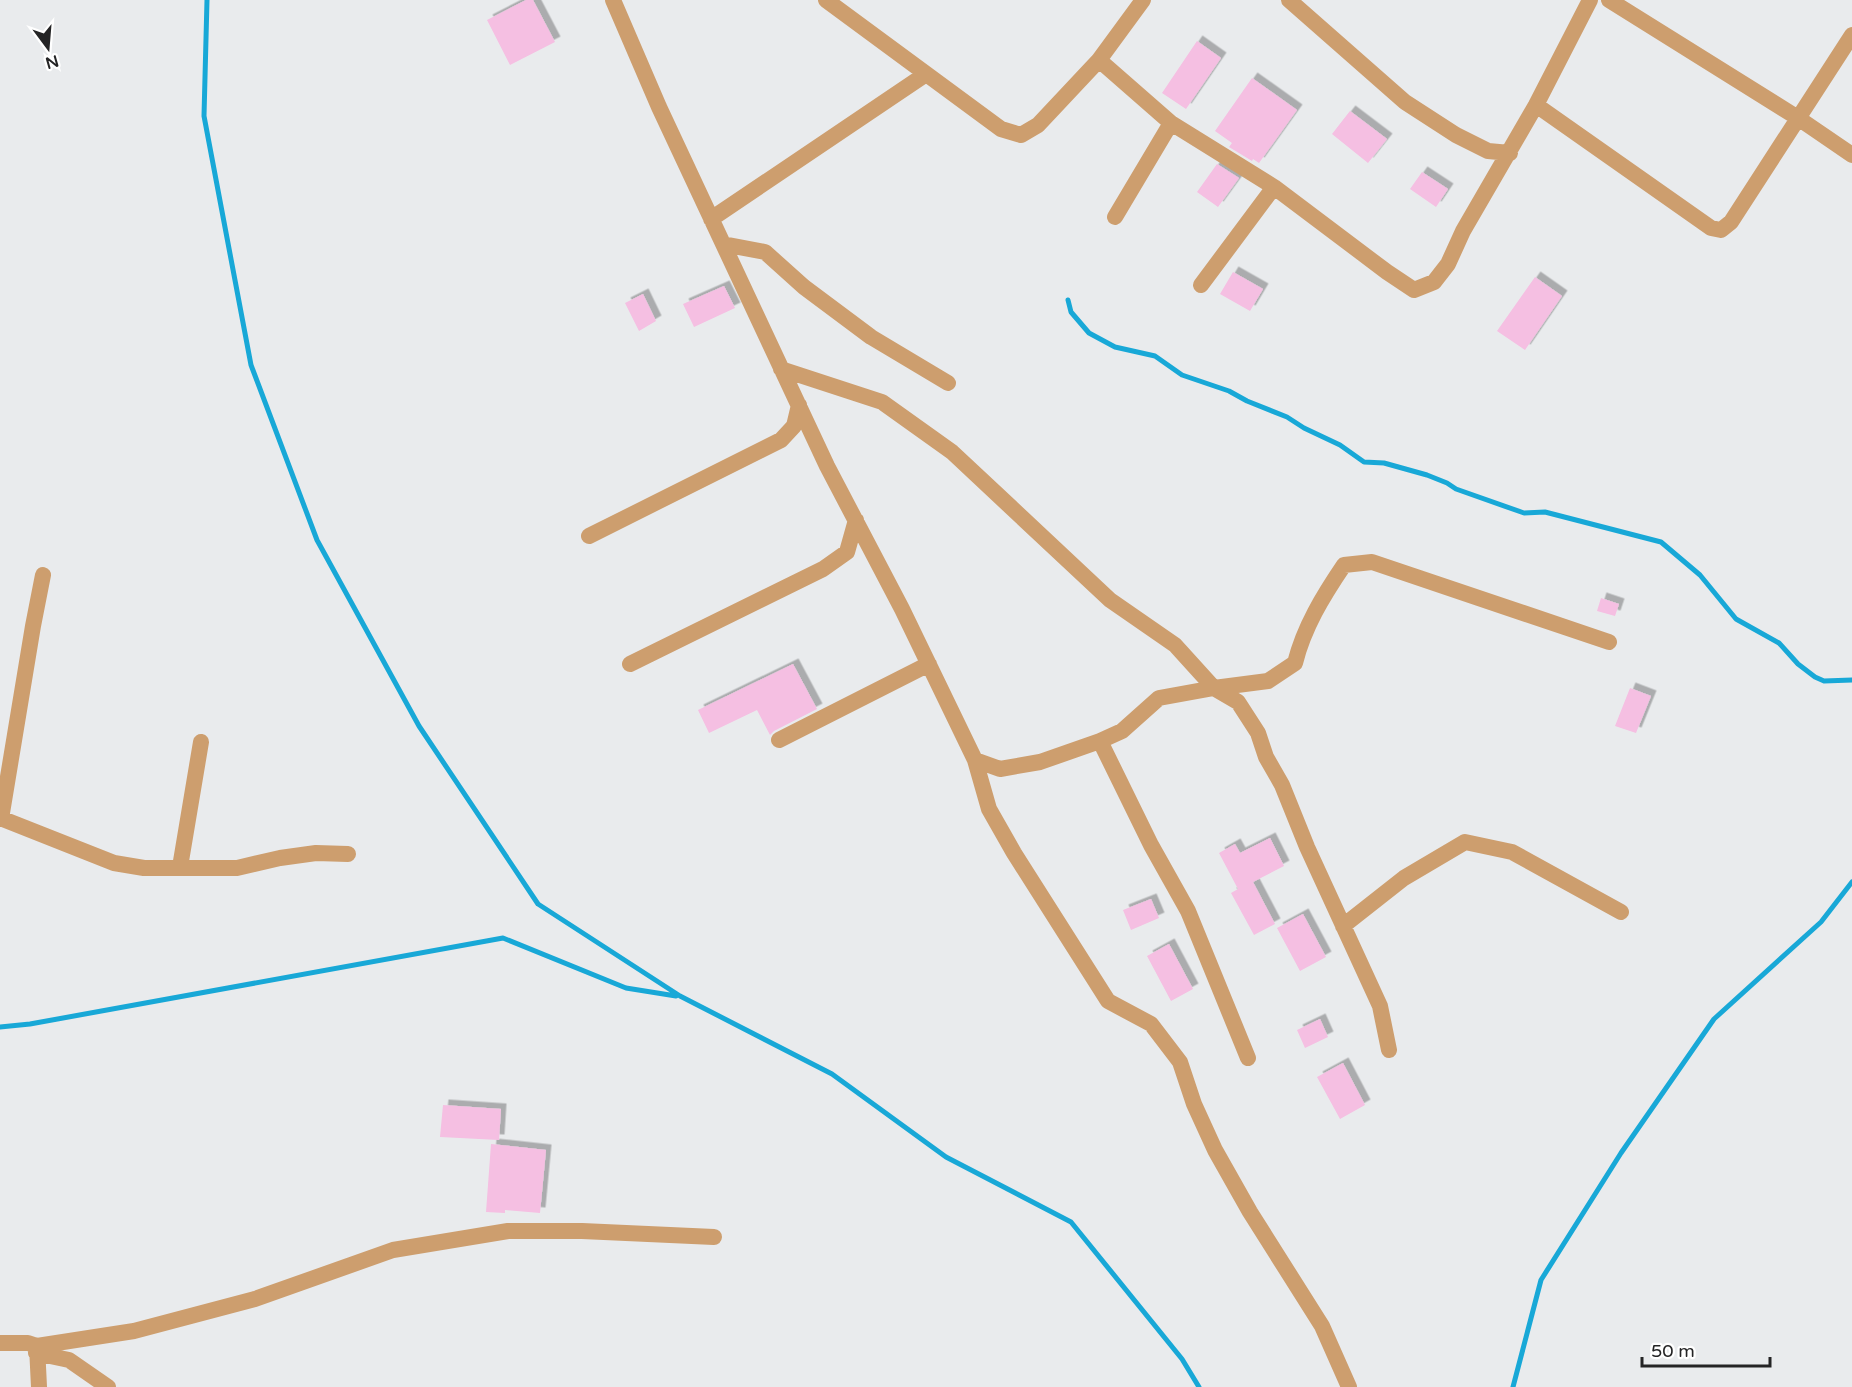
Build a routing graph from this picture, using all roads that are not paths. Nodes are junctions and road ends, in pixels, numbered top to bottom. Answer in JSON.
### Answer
{"nodes":[{"id":1,"x":613,"y":0,"type":"edge"},
{"id":2,"x":826,"y":0,"type":"edge"},
{"id":3,"x":1143,"y":0,"type":"edge"},
{"id":4,"x":1289,"y":0,"type":"edge"},
{"id":5,"x":1590,"y":0,"type":"edge"},
{"id":6,"x":1609,"y":0,"type":"edge"},
{"id":7,"x":1852,"y":35,"type":"edge"},
{"id":8,"x":1099,"y":60,"type":"junction"},
{"id":9,"x":926,"y":74,"type":"junction"},
{"id":10,"x":1536,"y":105,"type":"junction"},
{"id":11,"x":1798,"y":117,"type":"junction"},
{"id":12,"x":1171,"y":123,"type":"junction"},
{"id":13,"x":1510,"y":153,"type":"junction"},
{"id":14,"x":1852,"y":154,"type":"edge"},
{"id":15,"x":1274,"y":187,"type":"junction"},
{"id":16,"x":1115,"y":216,"type":"dead end"},
{"id":17,"x":711,"y":219,"type":"junction"},
{"id":18,"x":723,"y":244,"type":"junction"},
{"id":19,"x":1201,"y":285,"type":"dead end"},
{"id":20,"x":781,"y":369,"type":"junction"},
{"id":21,"x":948,"y":383,"type":"dead end"},
{"id":22,"x":799,"y":405,"type":"junction"},
{"id":23,"x":856,"y":520,"type":"junction"},
{"id":24,"x":589,"y":536,"type":"dead end"},
{"id":25,"x":43,"y":575,"type":"dead end"},
{"id":26,"x":1609,"y":642,"type":"dead end"},
{"id":27,"x":630,"y":664,"type":"dead end"},
{"id":28,"x":929,"y":664,"type":"junction"},
{"id":29,"x":1214,"y":688,"type":"junction"},
{"id":30,"x":779,"y":740,"type":"dead end"},
{"id":31,"x":1100,"y":741,"type":"junction"},
{"id":32,"x":201,"y":742,"type":"dead end"},
{"id":33,"x":975,"y":760,"type":"junction"},
{"id":34,"x":0,"y":818,"type":"edge"},
{"id":35,"x":348,"y":854,"type":"dead end"},
{"id":36,"x":180,"y":867,"type":"junction"},
{"id":37,"x":1621,"y":912,"type":"dead end"},
{"id":38,"x":1343,"y":926,"type":"junction"},
{"id":39,"x":1389,"y":1050,"type":"dead end"},
{"id":40,"x":1248,"y":1058,"type":"dead end"},
{"id":41,"x":714,"y":1237,"type":"dead end"},
{"id":42,"x":0,"y":1343,"type":"edge"},
{"id":43,"x":36,"y":1349,"type":"junction"},
{"id":44,"x":39,"y":1387,"type":"edge"},
{"id":45,"x":108,"y":1387,"type":"edge"},
{"id":46,"x":1349,"y":1387,"type":"edge"}],
"edges":[{"from":1,"to":17,"type":"street"},
{"from":2,"to":9,"type":"street"},
{"from":3,"to":8,"type":"street"},
{"from":4,"to":13,"type":"street"},
{"from":5,"to":10,"type":"street"},
{"from":6,"to":11,"type":"street"},
{"from":7,"to":11,"type":"street"},
{"from":8,"to":9,"type":"street"},
{"from":8,"to":12,"type":"street"},
{"from":9,"to":17,"type":"street"},
{"from":10,"to":11,"type":"street"},
{"from":10,"to":13,"type":"street"},
{"from":11,"to":14,"type":"street"},
{"from":12,"to":15,"type":"street"},
{"from":12,"to":16,"type":"street"},
{"from":13,"to":15,"type":"street"},
{"from":15,"to":19,"type":"street"},
{"from":17,"to":18,"type":"street"},
{"from":18,"to":20,"type":"street"},
{"from":18,"to":21,"type":"street"},
{"from":20,"to":22,"type":"street"},
{"from":20,"to":29,"type":"street"},
{"from":22,"to":23,"type":"street"},
{"from":22,"to":24,"type":"street"},
{"from":23,"to":27,"type":"street"},
{"from":23,"to":28,"type":"street"},
{"from":25,"to":34,"type":"street"},
{"from":26,"to":29,"type":"street"},
{"from":28,"to":30,"type":"street"},
{"from":28,"to":33,"type":"street"},
{"from":29,"to":31,"type":"street"},
{"from":29,"to":38,"type":"street"},
{"from":31,"to":33,"type":"street"},
{"from":31,"to":40,"type":"street"},
{"from":32,"to":36,"type":"street"},
{"from":33,"to":46,"type":"street"},
{"from":34,"to":36,"type":"street"},
{"from":35,"to":36,"type":"street"},
{"from":37,"to":38,"type":"street"},
{"from":38,"to":39,"type":"street"},
{"from":41,"to":43,"type":"street"},
{"from":42,"to":43,"type":"street"},
{"from":43,"to":44,"type":"street"},
{"from":43,"to":45,"type":"street"}]}
